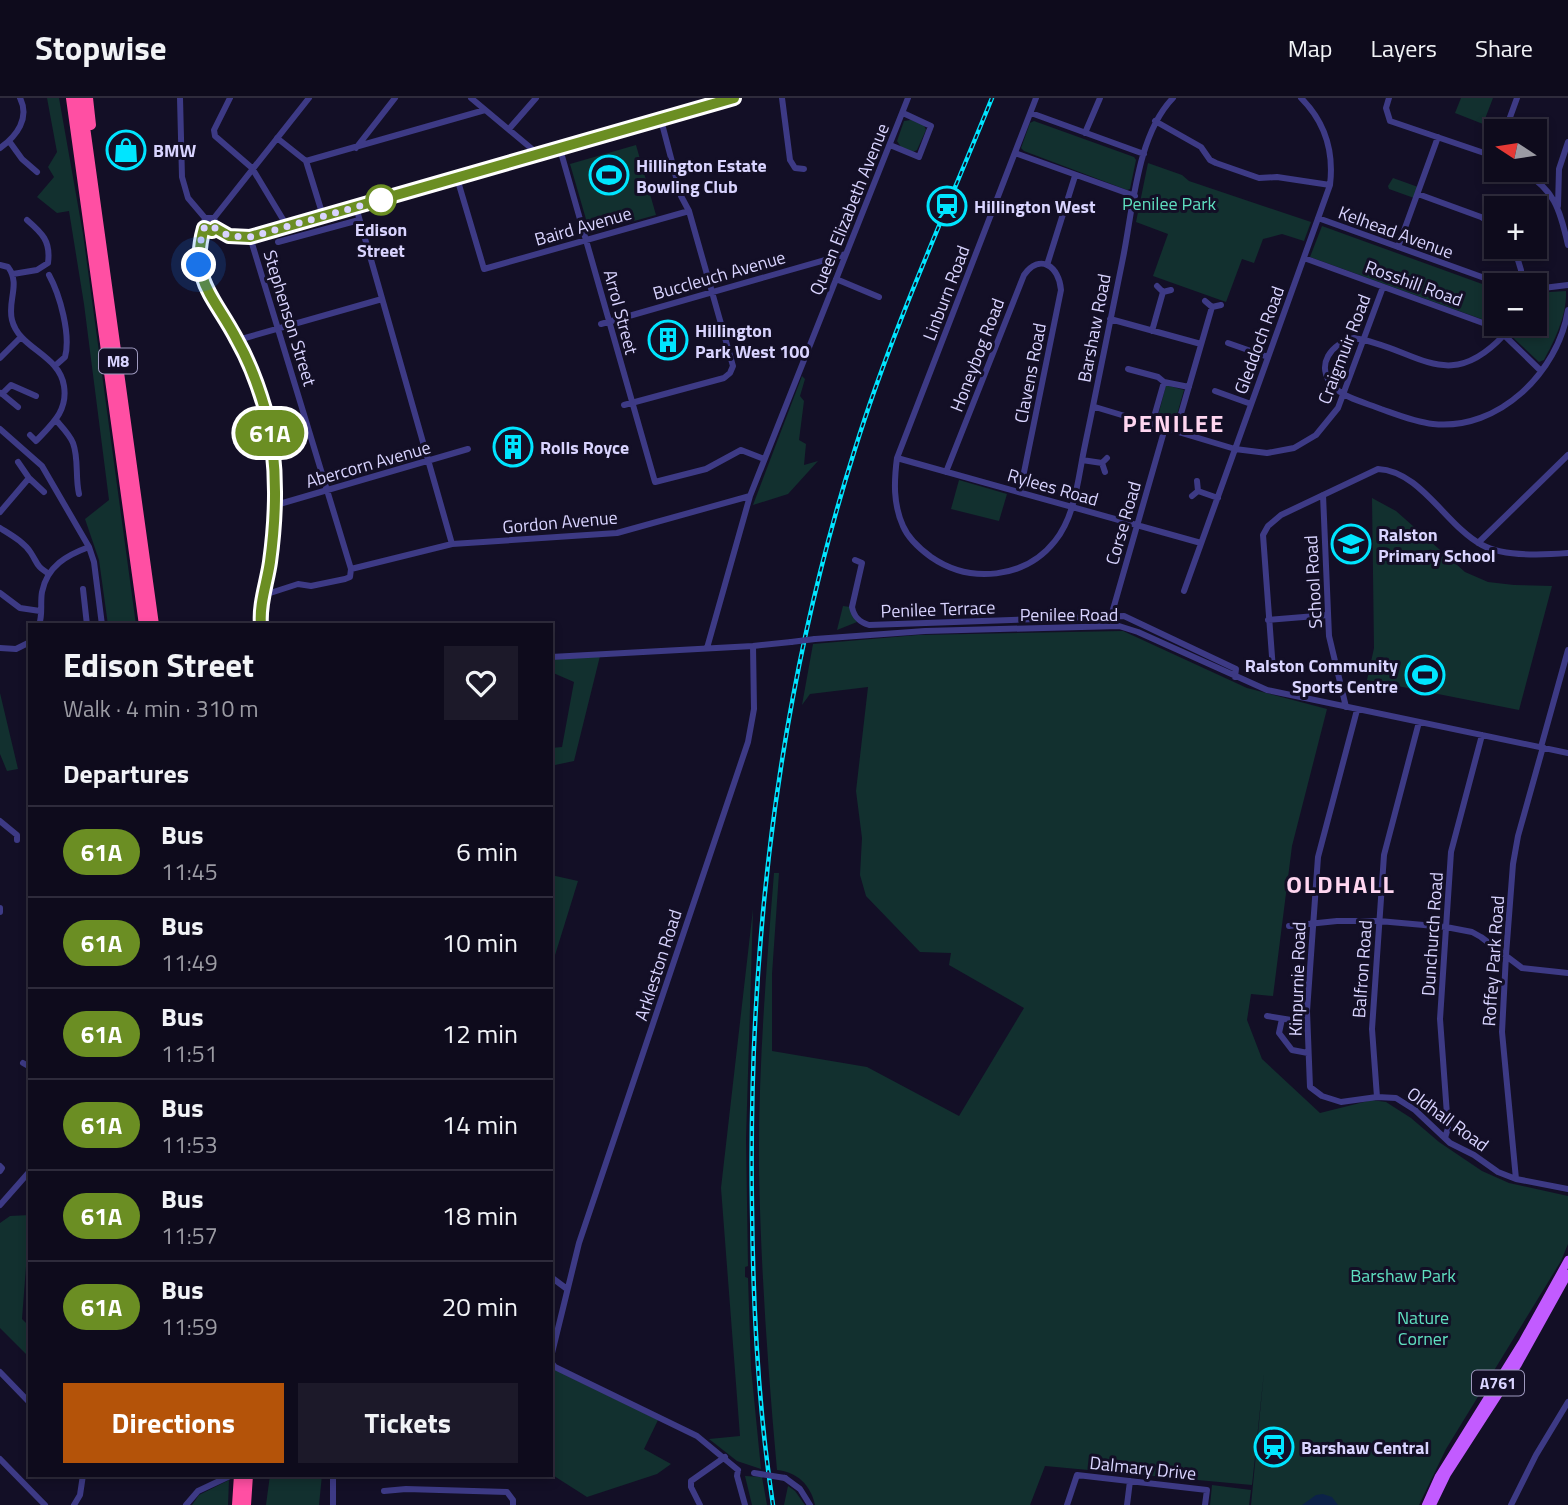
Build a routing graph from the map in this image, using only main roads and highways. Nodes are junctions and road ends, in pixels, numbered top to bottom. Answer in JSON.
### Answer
{"nodes":[{"id":1,"x":65,"y":98,"type":"edge"},
{"id":2,"x":71,"y":98,"type":"edge"},
{"id":3,"x":81,"y":98,"type":"edge"},
{"id":4,"x":88,"y":98,"type":"edge"},
{"id":5,"x":82,"y":185,"type":"junction"},
{"id":6,"x":125,"y":412,"type":"junction"},
{"id":7,"x":144,"y":623,"type":"edge"},
{"id":8,"x":154,"y":623,"type":"edge"},
{"id":9,"x":1568,"y":1261,"type":"edge"},
{"id":10,"x":1568,"y":1275,"type":"edge"},
{"id":11,"x":239,"y":1477,"type":"edge"},
{"id":12,"x":248,"y":1477,"type":"edge"},
{"id":13,"x":237,"y":1505,"type":"edge"},
{"id":14,"x":246,"y":1505,"type":"edge"},
{"id":15,"x":1426,"y":1505,"type":"edge"},
{"id":16,"x":1432,"y":1505,"type":"edge"}],
"edges":[{"from":1,"to":5,"type":"highway","number":"M8"},
{"from":2,"to":5,"type":"highway","number":"M8"},
{"from":3,"to":6,"type":"highway","number":"M8"},
{"from":4,"to":6,"type":"highway","number":"M8"},
{"from":5,"to":7,"type":"highway","number":"M8"},
{"from":6,"to":8,"type":"highway","number":"M8"},
{"from":9,"to":15,"type":"main road","number":"A761"},
{"from":10,"to":16,"type":"main road","number":"A761"},
{"from":11,"to":13,"type":"highway"},
{"from":12,"to":14,"type":"highway"}]}
